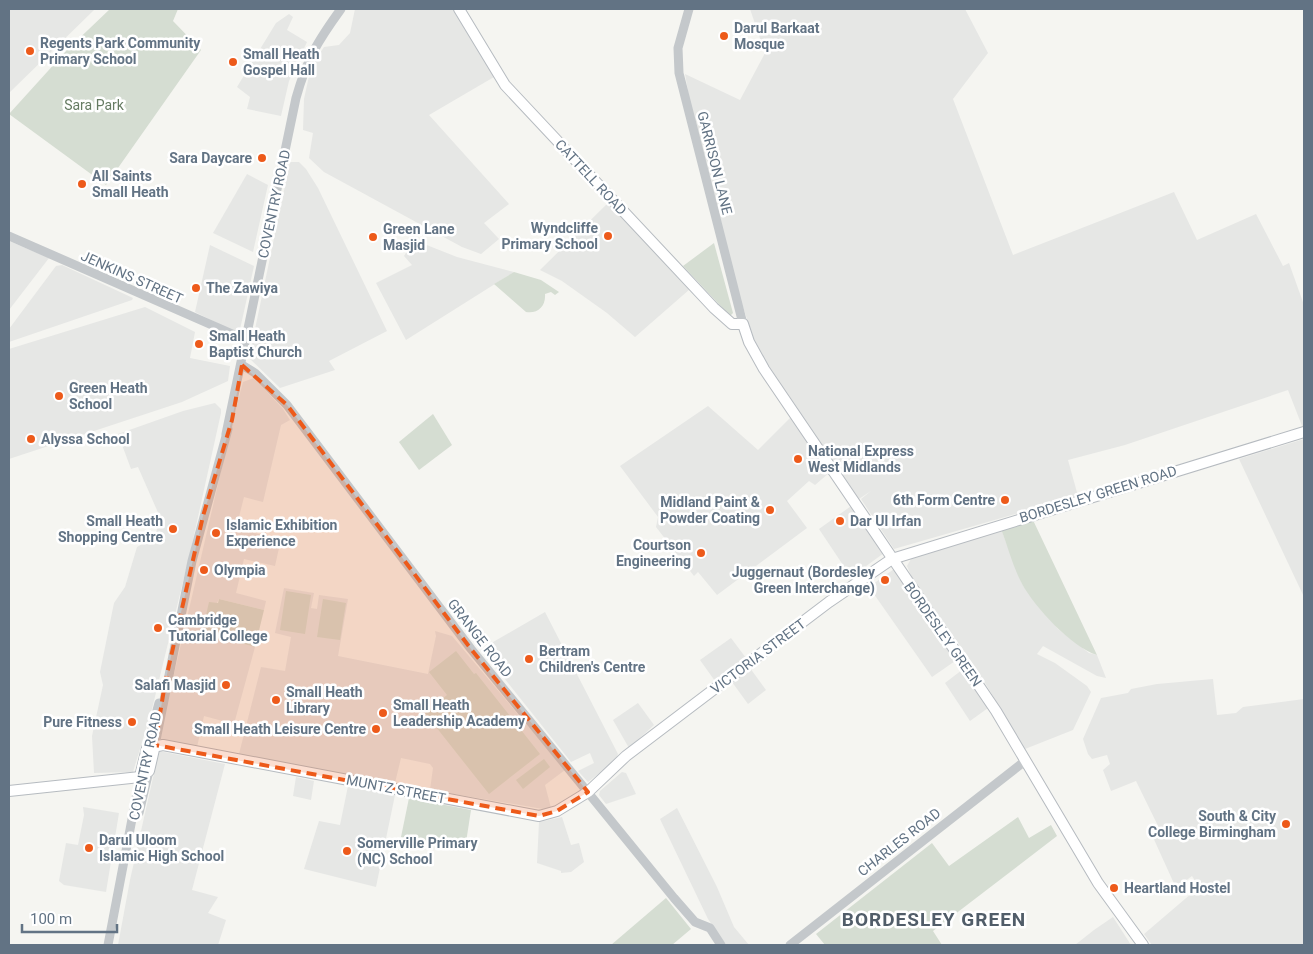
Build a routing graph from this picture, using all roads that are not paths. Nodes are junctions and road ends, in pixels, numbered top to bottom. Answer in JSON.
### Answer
{"nodes":[{"id":1,"x":340,"y":9,"type":"edge"},
{"id":2,"x":459,"y":9,"type":"edge"},
{"id":3,"x":689,"y":9,"type":"edge"},
{"id":4,"x":9,"y":236,"type":"edge"},
{"id":5,"x":743,"y":324,"type":"junction"},
{"id":6,"x":246,"y":340,"type":"junction"},
{"id":7,"x":242,"y":365,"type":"junction"},
{"id":8,"x":1304,"y":432,"type":"edge"},
{"id":9,"x":892,"y":559,"type":"junction"},
{"id":10,"x":151,"y":746,"type":"junction"},
{"id":11,"x":626,"y":756,"type":"joint"},
{"id":12,"x":1025,"y":761,"type":"junction"},
{"id":13,"x":150,"y":771,"type":"junction"},
{"id":14,"x":140,"y":777,"type":"junction"},
{"id":15,"x":9,"y":791,"type":"edge"},
{"id":16,"x":588,"y":792,"type":"junction"},
{"id":17,"x":130,"y":842,"type":"junction"},
{"id":18,"x":108,"y":945,"type":"edge"},
{"id":19,"x":722,"y":945,"type":"edge"},
{"id":20,"x":790,"y":945,"type":"edge"},
{"id":21,"x":1142,"y":945,"type":"edge"}],
"edges":[{"from":1,"to":6,"type":"street","name":"COVENTRY ROAD"},
{"from":2,"to":5,"type":"main road","name":"CATTELL ROAD"},
{"from":3,"to":5,"type":"street","name":"GARRISON LANE"},
{"from":4,"to":6,"type":"street","name":"JENKINS STREET"},
{"from":5,"to":9,"type":"main road","name":"BORDESLEY GREEN"},
{"from":6,"to":7,"type":"street","name":"COVENTRY ROAD"},
{"from":7,"to":10,"type":"street","name":"COVENTRY ROAD"},
{"from":7,"to":16,"type":"street","name":"GRANGE ROAD"},
{"from":8,"to":9,"type":"main road","name":"BORDESLEY GREEN ROAD"},
{"from":9,"to":11,"type":"main road","name":"VICTORIA STREET"},
{"from":9,"to":12,"type":"main road","name":"BORDESLEY GREEN"},
{"from":10,"to":13,"type":"main road","name":"COVENTRY ROAD"},
{"from":10,"to":14,"type":"main road","name":"COVENTRY ROAD"},
{"from":10,"to":16,"type":"main road","name":"MUNTZ STREET"},
{"from":11,"to":16,"type":"main road","name":"MUNTZ STREET"},
{"from":12,"to":20,"type":"street","name":"CHARLES ROAD"},
{"from":12,"to":21,"type":"main road","name":"BORDESLEY GREEN"},
{"from":13,"to":14,"type":"main road"},
{"from":13,"to":17,"type":"street","name":"COVENTRY ROAD"},
{"from":14,"to":15,"type":"main road"},
{"from":14,"to":17,"type":"street","name":"COVENTRY ROAD"},
{"from":16,"to":19,"type":"street","name":"GRANGE ROAD"},
{"from":17,"to":18,"type":"street","name":"COVENTRY ROAD"}]}
